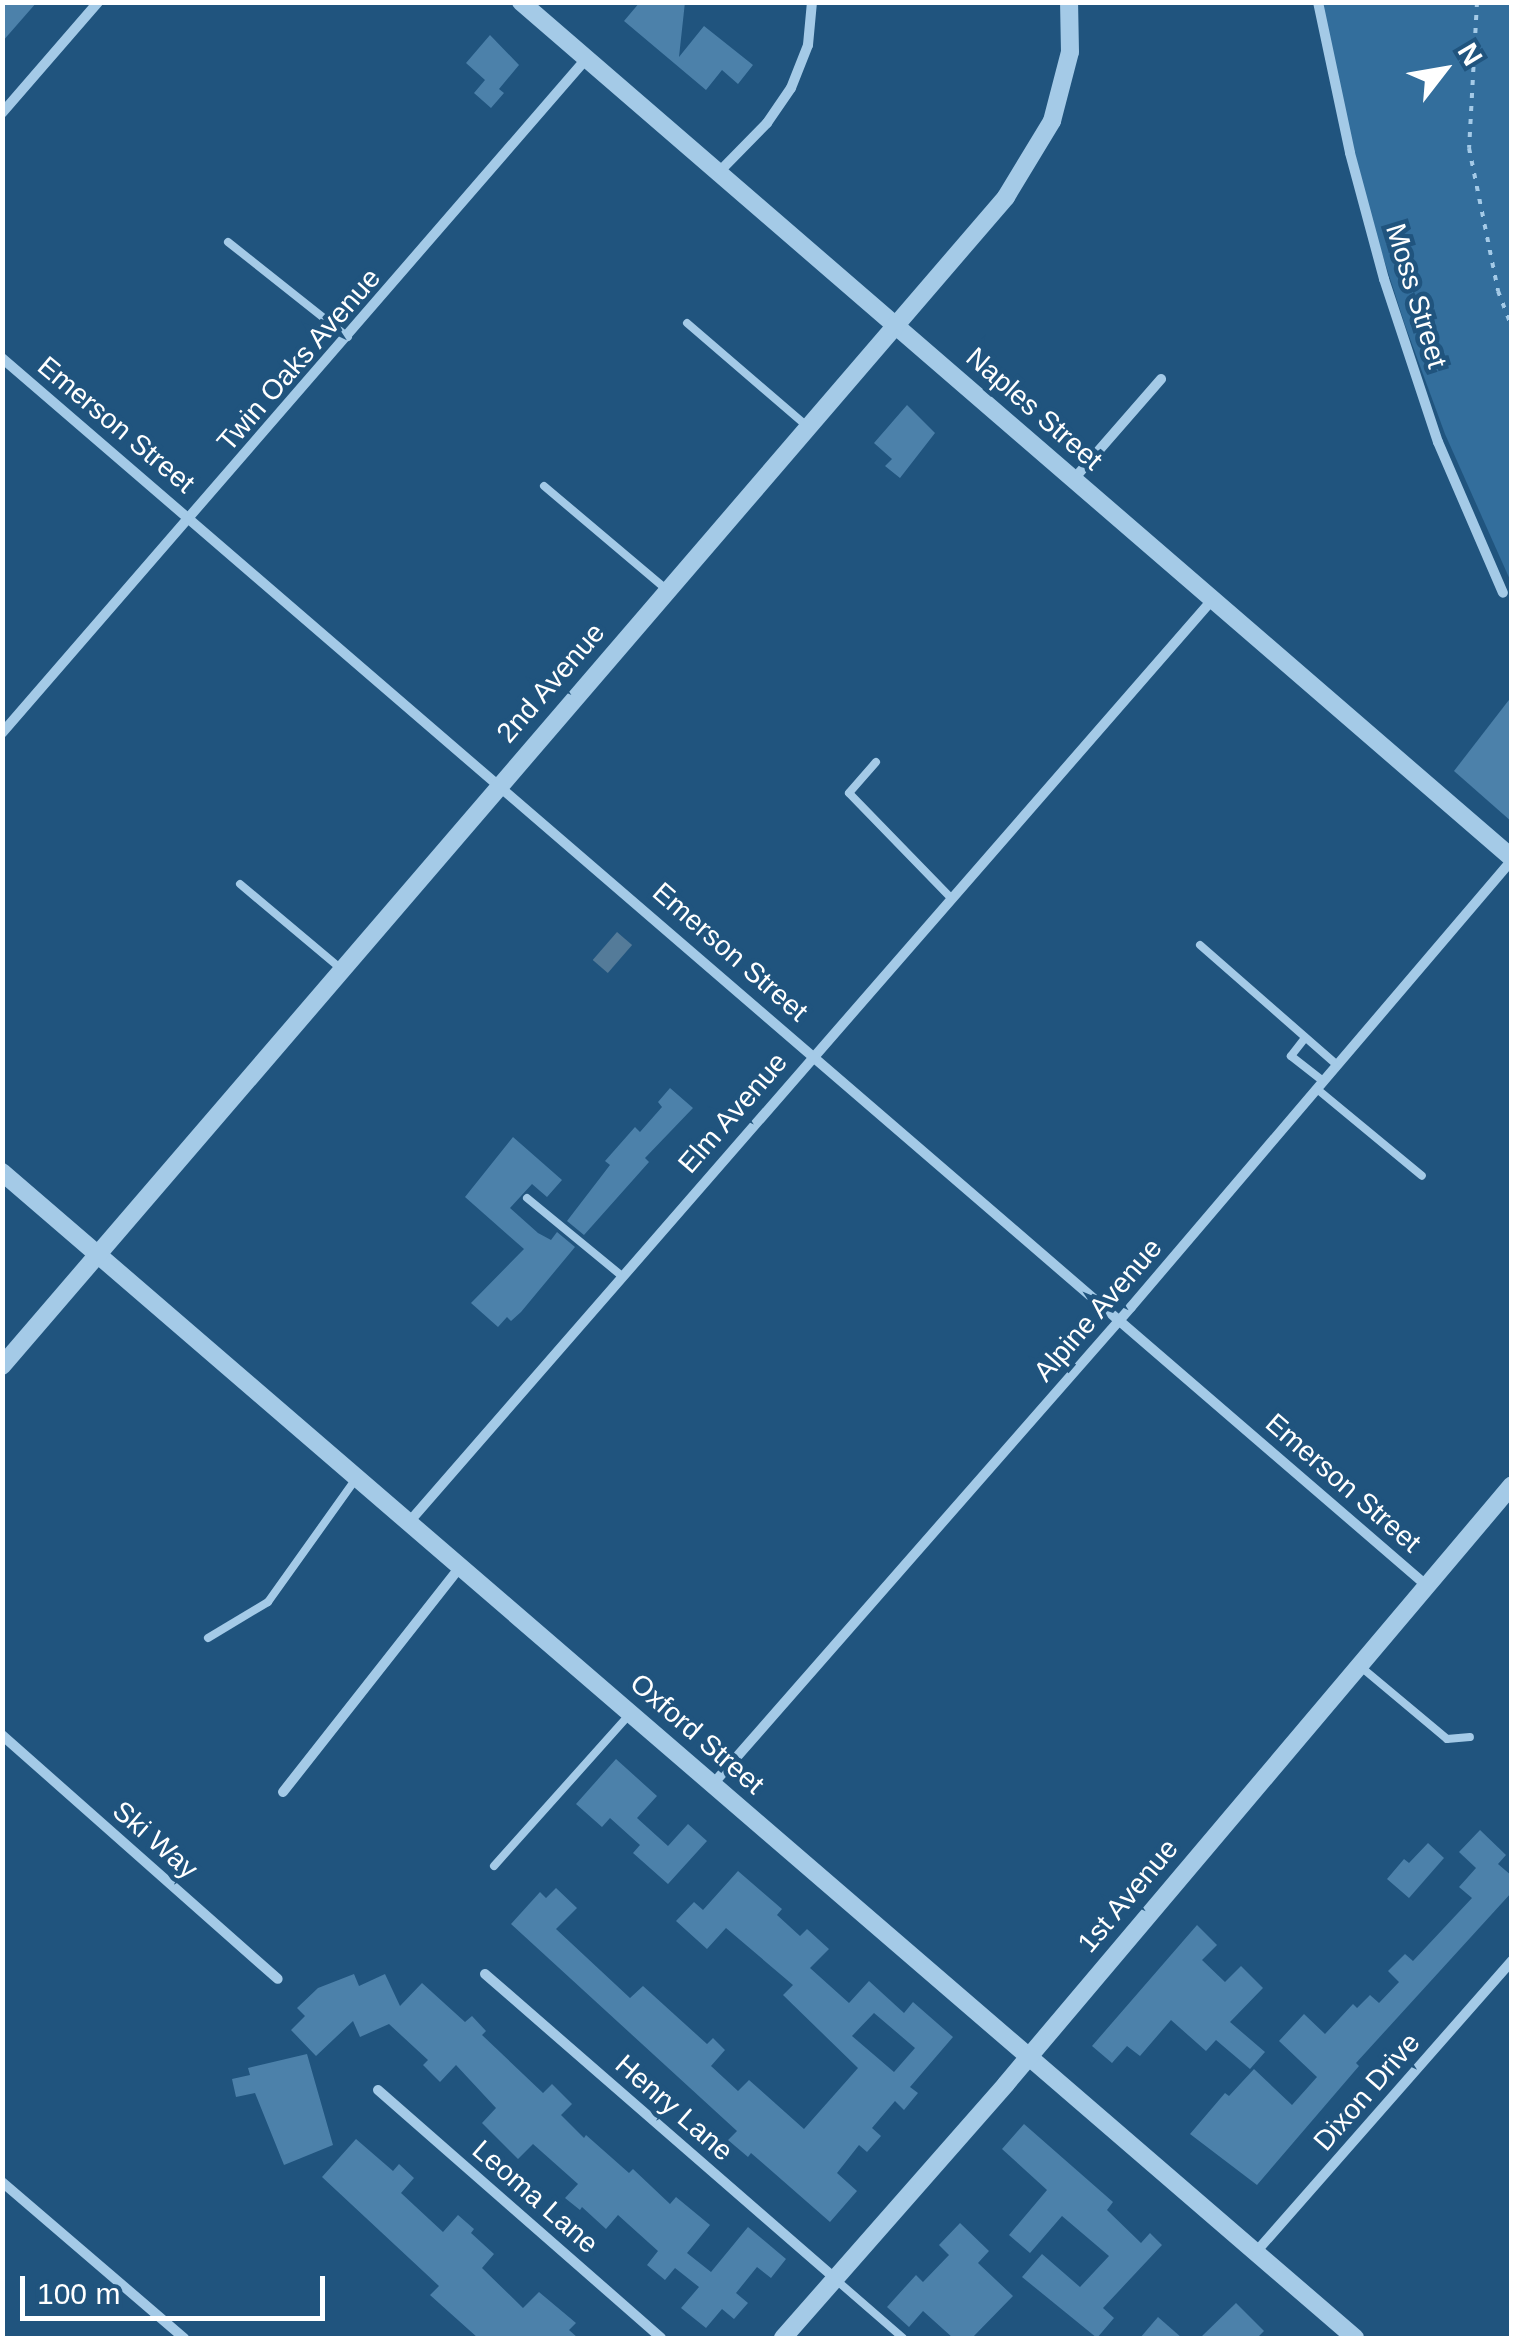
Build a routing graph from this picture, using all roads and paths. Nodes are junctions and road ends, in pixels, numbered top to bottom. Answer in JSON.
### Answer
{"nodes":[{"id":1,"x":98,"y":2,"type":"edge"},
{"id":2,"x":520,"y":2,"type":"edge"},
{"id":3,"x":812,"y":2,"type":"edge"},
{"id":4,"x":1070,"y":2,"type":"edge"},
{"id":5,"x":1318,"y":2,"type":"edge"},
{"id":6,"x":1477,"y":2,"type":"edge"},
{"id":7,"x":586,"y":59,"type":"junction"},
{"id":8,"x":2,"y":113,"type":"edge"},
{"id":9,"x":719,"y":172,"type":"junction"},
{"id":10,"x":228,"y":242,"type":"dead end"},
{"id":11,"x":686,"y":322,"type":"dead end"},
{"id":12,"x":896,"y":325,"type":"junction"},
{"id":13,"x":1512,"y":327,"type":"edge"},
{"id":14,"x":348,"y":336,"type":"junction"},
{"id":15,"x":2,"y":358,"type":"edge"},
{"id":16,"x":1161,"y":379,"type":"dead end"},
{"id":17,"x":808,"y":428,"type":"junction"},
{"id":18,"x":1074,"y":480,"type":"junction"},
{"id":19,"x":544,"y":486,"type":"dead end"},
{"id":20,"x":191,"y":518,"type":"junction"},
{"id":21,"x":667,"y":590,"type":"junction"},
{"id":22,"x":1507,"y":597,"type":"edge"},
{"id":23,"x":1212,"y":600,"type":"junction"},
{"id":24,"x":2,"y":732,"type":"edge"},
{"id":25,"x":876,"y":762,"type":"dead end"},
{"id":26,"x":500,"y":782,"type":"junction"},
{"id":27,"x":1512,"y":859,"type":"edge"},
{"id":28,"x":240,"y":884,"type":"dead end"},
{"id":29,"x":951,"y":898,"type":"junction"},
{"id":30,"x":1200,"y":945,"type":"dead end"},
{"id":31,"x":341,"y":969,"type":"junction"},
{"id":32,"x":1306,"y":1038,"type":"junction"},
{"id":33,"x":813,"y":1054,"type":"junction"},
{"id":34,"x":1337,"y":1065,"type":"junction"},
{"id":35,"x":1320,"y":1085,"type":"junction"},
{"id":36,"x":2,"y":1172,"type":"edge"},
{"id":37,"x":1422,"y":1176,"type":"dead end"},
{"id":38,"x":527,"y":1198,"type":"dead end"},
{"id":39,"x":98,"y":1254,"type":"junction"},
{"id":40,"x":622,"y":1276,"type":"junction"},
{"id":41,"x":1119,"y":1320,"type":"junction"},
{"id":42,"x":2,"y":1366,"type":"edge"},
{"id":43,"x":358,"y":1477,"type":"junction"},
{"id":44,"x":1512,"y":1485,"type":"edge"},
{"id":45,"x":410,"y":1521,"type":"junction"},
{"id":46,"x":461,"y":1566,"type":"junction"},
{"id":47,"x":1426,"y":1585,"type":"junction"},
{"id":48,"x":208,"y":1638,"type":"dead end"},
{"id":49,"x":1359,"y":1666,"type":"junction"},
{"id":50,"x":631,"y":1712,"type":"junction"},
{"id":51,"x":2,"y":1735,"type":"edge"},
{"id":52,"x":1470,"y":1738,"type":"dead end"},
{"id":53,"x":713,"y":1784,"type":"junction"},
{"id":54,"x":283,"y":1792,"type":"dead end"},
{"id":55,"x":494,"y":1866,"type":"dead end"},
{"id":56,"x":1512,"y":1961,"type":"edge"},
{"id":57,"x":485,"y":1974,"type":"dead end"},
{"id":58,"x":278,"y":1979,"type":"dead end"},
{"id":59,"x":1028,"y":2056,"type":"junction"},
{"id":60,"x":378,"y":2090,"type":"dead end"},
{"id":61,"x":2,"y":2182,"type":"edge"},
{"id":62,"x":1256,"y":2252,"type":"junction"},
{"id":63,"x":833,"y":2277,"type":"junction"},
{"id":64,"x":184,"y":2338,"type":"edge"},
{"id":65,"x":661,"y":2338,"type":"edge"},
{"id":66,"x":783,"y":2338,"type":"edge"},
{"id":67,"x":903,"y":2338,"type":"edge"},
{"id":68,"x":1355,"y":2338,"type":"edge"}],
"edges":[{"from":1,"to":8,"type":"street"},
{"from":2,"to":7,"type":"street","name":"Naples Street"},
{"from":3,"to":9,"type":"street"},
{"from":4,"to":12,"type":"street","name":"2nd Avenue"},
{"from":5,"to":22,"type":"street","name":"Moss Street"},
{"from":6,"to":13,"type":"path"},
{"from":7,"to":9,"type":"street","name":"Naples Street"},
{"from":7,"to":14,"type":"street","name":"Twin Oaks Avenue"},
{"from":9,"to":12,"type":"street","name":"Naples Street"},
{"from":10,"to":14,"type":"lane"},
{"from":11,"to":17,"type":"lane"},
{"from":12,"to":17,"type":"street","name":"2nd Avenue"},
{"from":12,"to":18,"type":"street","name":"Naples Street"},
{"from":14,"to":20,"type":"street","name":"Twin Oaks Avenue"},
{"from":15,"to":20,"type":"street","name":"Emerson Street"},
{"from":16,"to":18,"type":"street"},
{"from":17,"to":21,"type":"street","name":"2nd Avenue"},
{"from":18,"to":23,"type":"street","name":"Naples Street"},
{"from":19,"to":21,"type":"lane"},
{"from":20,"to":24,"type":"street","name":"Twin Oaks Avenue"},
{"from":20,"to":26,"type":"street","name":"Emerson Street"},
{"from":21,"to":26,"type":"street","name":"2nd Avenue"},
{"from":23,"to":27,"type":"street","name":"Naples Street"},
{"from":23,"to":29,"type":"street","name":"Elm Avenue"},
{"from":25,"to":29,"type":"lane"},
{"from":26,"to":31,"type":"street","name":"2nd Avenue"},
{"from":26,"to":33,"type":"street","name":"Emerson Street"},
{"from":27,"to":34,"type":"street","name":"Alpine Avenue"},
{"from":28,"to":31,"type":"lane"},
{"from":29,"to":33,"type":"street","name":"Elm Avenue"},
{"from":30,"to":32,"type":"lane"},
{"from":31,"to":39,"type":"street","name":"2nd Avenue"},
{"from":32,"to":34,"type":"lane"},
{"from":32,"to":35,"type":"lane"},
{"from":33,"to":40,"type":"street","name":"Elm Avenue"},
{"from":33,"to":41,"type":"street","name":"Emerson Street"},
{"from":34,"to":35,"type":"street","name":"Alpine Avenue"},
{"from":35,"to":37,"type":"lane"},
{"from":35,"to":41,"type":"street","name":"Alpine Avenue"},
{"from":36,"to":39,"type":"street","name":"Oxford Street"},
{"from":38,"to":40,"type":"lane"},
{"from":39,"to":42,"type":"street","name":"2nd Avenue"},
{"from":39,"to":43,"type":"street","name":"Oxford Street"},
{"from":40,"to":45,"type":"street","name":"Elm Avenue"},
{"from":41,"to":47,"type":"street","name":"Emerson Street"},
{"from":41,"to":53,"type":"street","name":"Alpine Avenue"},
{"from":43,"to":45,"type":"street","name":"Oxford Street"},
{"from":43,"to":48,"type":"lane"},
{"from":44,"to":47,"type":"street","name":"1st Avenue"},
{"from":45,"to":46,"type":"street","name":"Oxford Street"},
{"from":46,"to":50,"type":"street","name":"Oxford Street"},
{"from":46,"to":54,"type":"street"},
{"from":47,"to":49,"type":"street","name":"1st Avenue"},
{"from":49,"to":52,"type":"lane"},
{"from":49,"to":59,"type":"street","name":"1st Avenue"},
{"from":50,"to":53,"type":"street","name":"Oxford Street"},
{"from":50,"to":55,"type":"lane"},
{"from":51,"to":58,"type":"street","name":"Ski Way"},
{"from":53,"to":59,"type":"street","name":"Oxford Street"},
{"from":56,"to":62,"type":"street","name":"Dixon Drive"},
{"from":57,"to":63,"type":"street","name":"Henry Lane"},
{"from":59,"to":62,"type":"street","name":"Oxford Street"},
{"from":59,"to":63,"type":"street","name":"1st Avenue"},
{"from":60,"to":65,"type":"street","name":"Leoma Lane"},
{"from":61,"to":64,"type":"street"},
{"from":62,"to":68,"type":"street","name":"Oxford Street"},
{"from":63,"to":66,"type":"street","name":"1st Avenue"},
{"from":63,"to":67,"type":"lane"}]}
